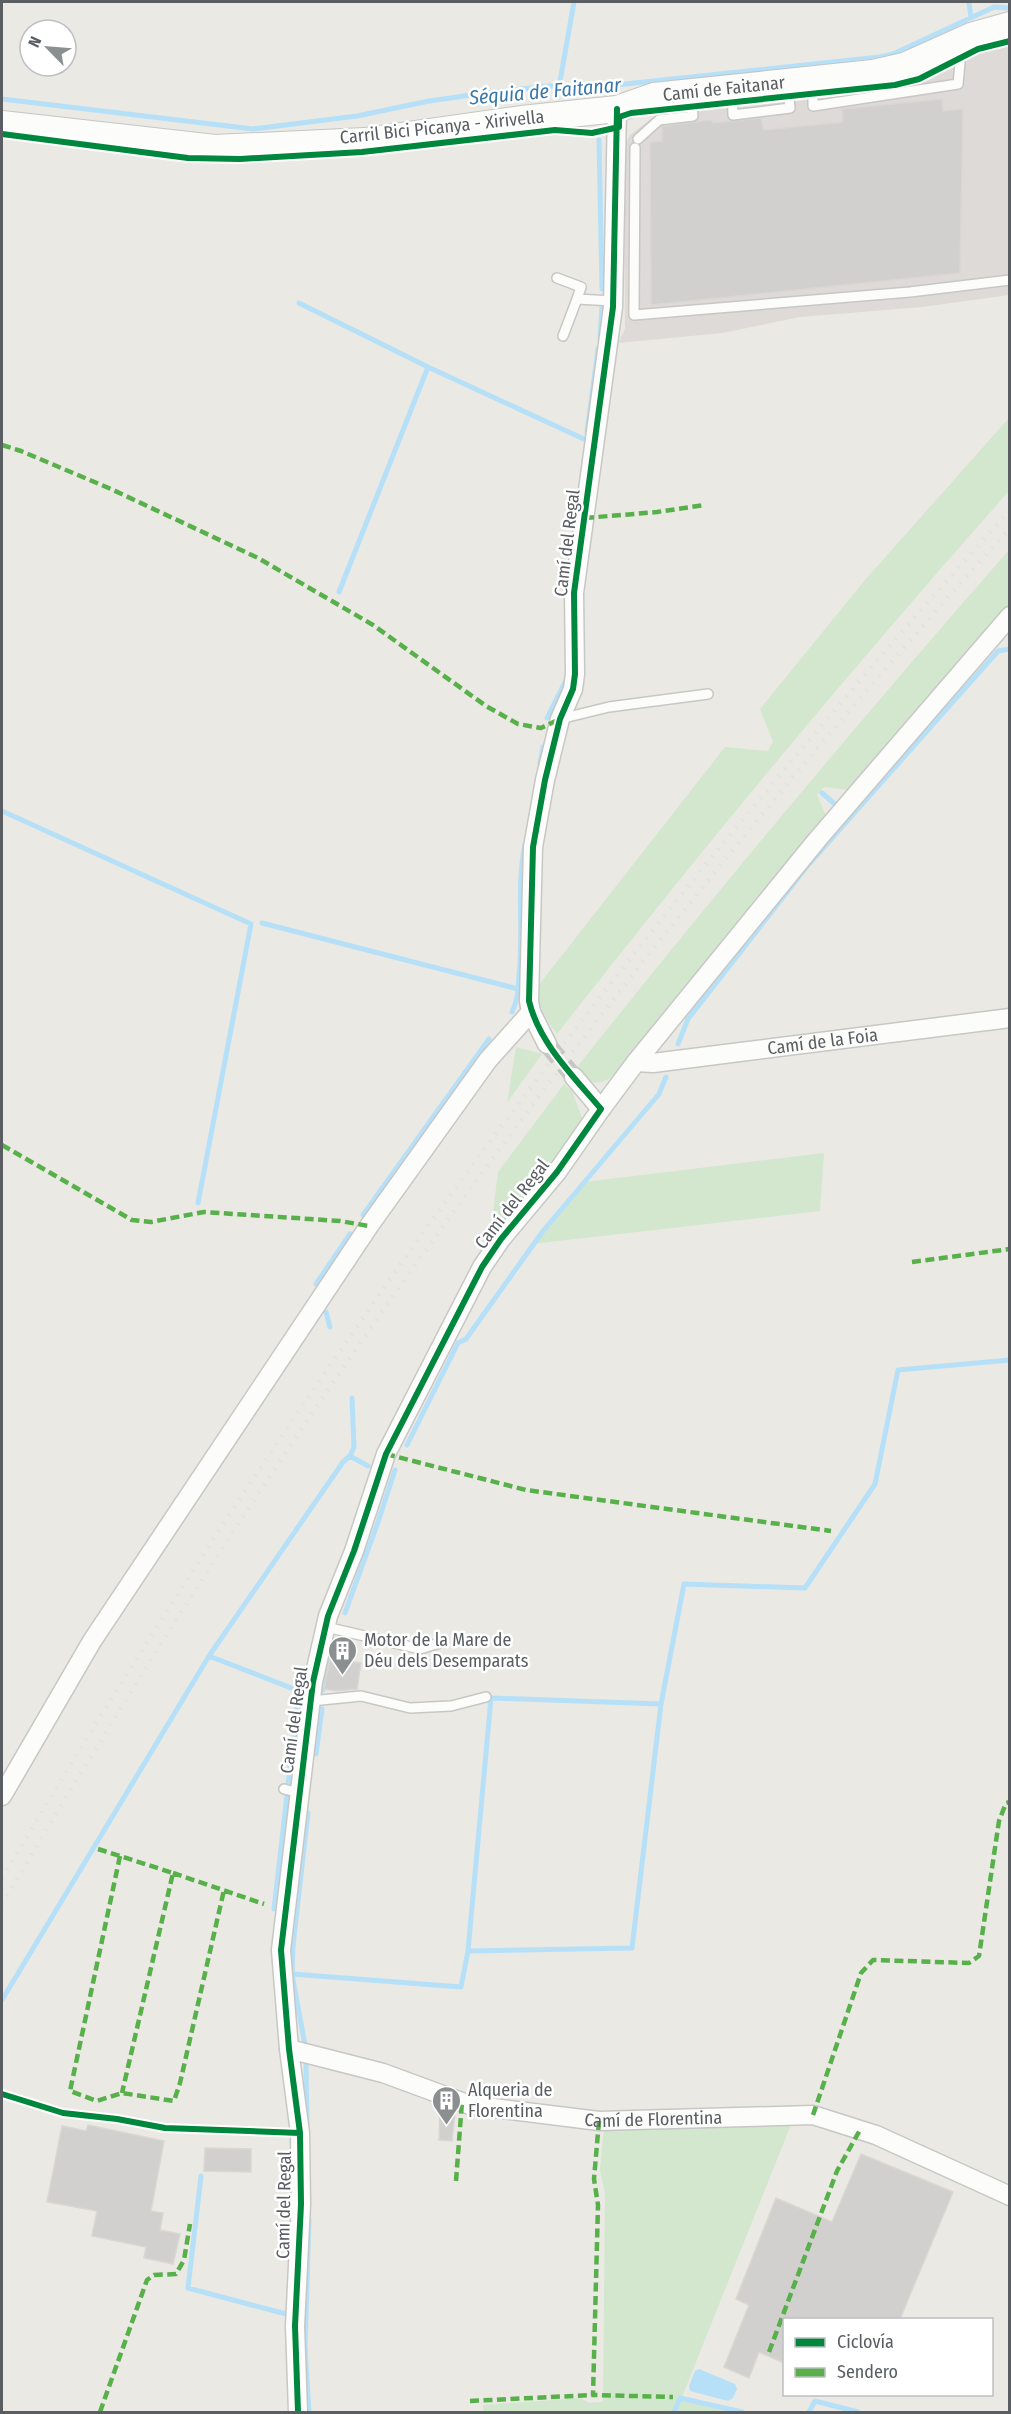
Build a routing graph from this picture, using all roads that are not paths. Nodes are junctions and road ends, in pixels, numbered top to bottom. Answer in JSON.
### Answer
{"nodes":[{"id":1,"x":1010,"y":25,"type":"edge"},
{"id":2,"x":955,"y":43,"type":"junction"},
{"id":3,"x":813,"y":78,"type":"junction"},
{"id":4,"x":692,"y":91,"type":"junction"},
{"id":5,"x":616,"y":109,"type":"junction"},
{"id":6,"x":2,"y":124,"type":"edge"},
{"id":7,"x":557,"y":278,"type":"dead end"},
{"id":8,"x":1010,"y":280,"type":"edge"},
{"id":9,"x":577,"y":299,"type":"junction"},
{"id":10,"x":613,"y":301,"type":"junction"},
{"id":11,"x":563,"y":336,"type":"dead end"},
{"id":12,"x":1010,"y":616,"type":"edge"},
{"id":13,"x":708,"y":694,"type":"dead end"},
{"id":14,"x":560,"y":719,"type":"junction"},
{"id":15,"x":531,"y":1012,"type":"junction"},
{"id":16,"x":1010,"y":1018,"type":"edge"},
{"id":17,"x":548,"y":1044,"type":"tunnel mouth"},
{"id":18,"x":636,"y":1062,"type":"junction"},
{"id":19,"x":574,"y":1077,"type":"tunnel mouth"},
{"id":20,"x":601,"y":1109,"type":"junction"},
{"id":21,"x":326,"y":1627,"type":"junction"},
{"id":22,"x":443,"y":1642,"type":"dead end"},
{"id":23,"x":486,"y":1697,"type":"dead end"},
{"id":24,"x":310,"y":1701,"type":"junction"},
{"id":25,"x":2,"y":1796,"type":"edge"},
{"id":26,"x":289,"y":2049,"type":"junction"},
{"id":27,"x":1010,"y":2196,"type":"edge"},
{"id":28,"x":298,"y":2412,"type":"edge"}],
"edges":[{"from":1,"to":2,"type":"street","name":"Camí de Faitanar"},
{"from":2,"to":3,"type":"street","name":"Camí de Faitanar"},
{"from":2,"to":3,"type":"lane"},
{"from":3,"to":4,"type":"street","name":"Camí de Faitanar"},
{"from":4,"to":5,"type":"street","name":"Camí de Faitanar"},
{"from":4,"to":8,"type":"lane"},
{"from":5,"to":6,"type":"street","name":"Camí de Faitanar"},
{"from":5,"to":10,"type":"street","name":"Camí del Regal"},
{"from":7,"to":9,"type":"lane"},
{"from":9,"to":10,"type":"lane"},
{"from":9,"to":11,"type":"lane"},
{"from":10,"to":14,"type":"street","name":"Camí del Regal"},
{"from":12,"to":18,"type":"street","name":"Camí del Regal"},
{"from":13,"to":14,"type":"lane"},
{"from":14,"to":15,"type":"street","name":"Camí del Regal"},
{"from":15,"to":17,"type":"street","name":"Camí del Regal"},
{"from":15,"to":25,"type":"street"},
{"from":16,"to":18,"type":"street","name":"Camí de la Foia"},
{"from":18,"to":20,"type":"street","name":"Camí del Regal"},
{"from":19,"to":20,"type":"street"},
{"from":20,"to":21,"type":"street","name":"Camí del Regal"},
{"from":21,"to":22,"type":"lane"},
{"from":21,"to":24,"type":"street","name":"Camí del Regal"},
{"from":23,"to":24,"type":"lane"},
{"from":24,"to":26,"type":"street","name":"Camí del Regal"},
{"from":26,"to":27,"type":"street","name":"Camí de Florentina"},
{"from":26,"to":28,"type":"street","name":"Camí del Regal"}]}
